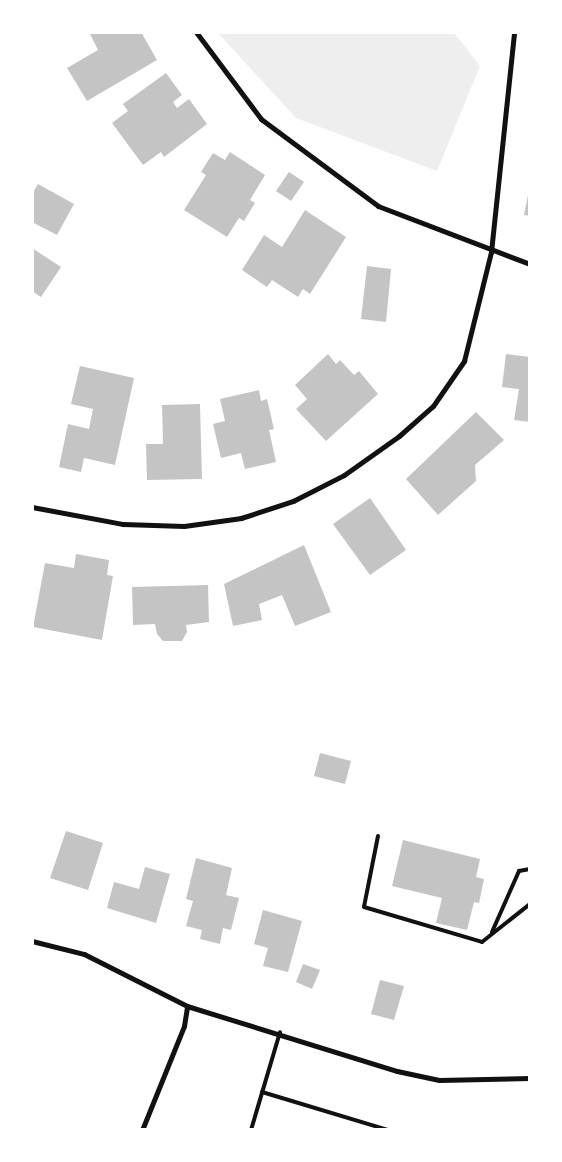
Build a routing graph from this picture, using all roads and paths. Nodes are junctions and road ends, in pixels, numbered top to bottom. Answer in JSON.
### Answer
{"nodes":[{"id":1,"x":196,"y":32,"type":"edge"},
{"id":2,"x":514,"y":32,"type":"edge"},
{"id":3,"x":491,"y":252,"type":"junction"},
{"id":4,"x":530,"y":264,"type":"edge"},
{"id":5,"x":32,"y":506,"type":"edge"},
{"id":6,"x":378,"y":836,"type":"dead end"},
{"id":7,"x":530,"y":869,"type":"edge"},
{"id":8,"x":530,"y":904,"type":"edge"},
{"id":9,"x":491,"y":934,"type":"junction"},
{"id":10,"x":32,"y":941,"type":"edge"},
{"id":11,"x":187,"y":1006,"type":"junction"},
{"id":12,"x":280,"y":1032,"type":"junction"},
{"id":13,"x":530,"y":1078,"type":"edge"},
{"id":14,"x":262,"y":1092,"type":"junction"},
{"id":15,"x":142,"y":1130,"type":"edge"},
{"id":16,"x":250,"y":1130,"type":"edge"},
{"id":17,"x":388,"y":1130,"type":"edge"}],
"edges":[{"from":1,"to":3,"type":"street"},
{"from":2,"to":3,"type":"street"},
{"from":3,"to":4,"type":"street"},
{"from":3,"to":5,"type":"street"},
{"from":6,"to":9,"type":"lane"},
{"from":7,"to":9,"type":"lane"},
{"from":8,"to":9,"type":"lane"},
{"from":10,"to":11,"type":"street"},
{"from":11,"to":12,"type":"street"},
{"from":11,"to":15,"type":"street"},
{"from":12,"to":13,"type":"street"},
{"from":12,"to":14,"type":"lane"},
{"from":14,"to":16,"type":"lane"},
{"from":14,"to":17,"type":"lane"}]}
